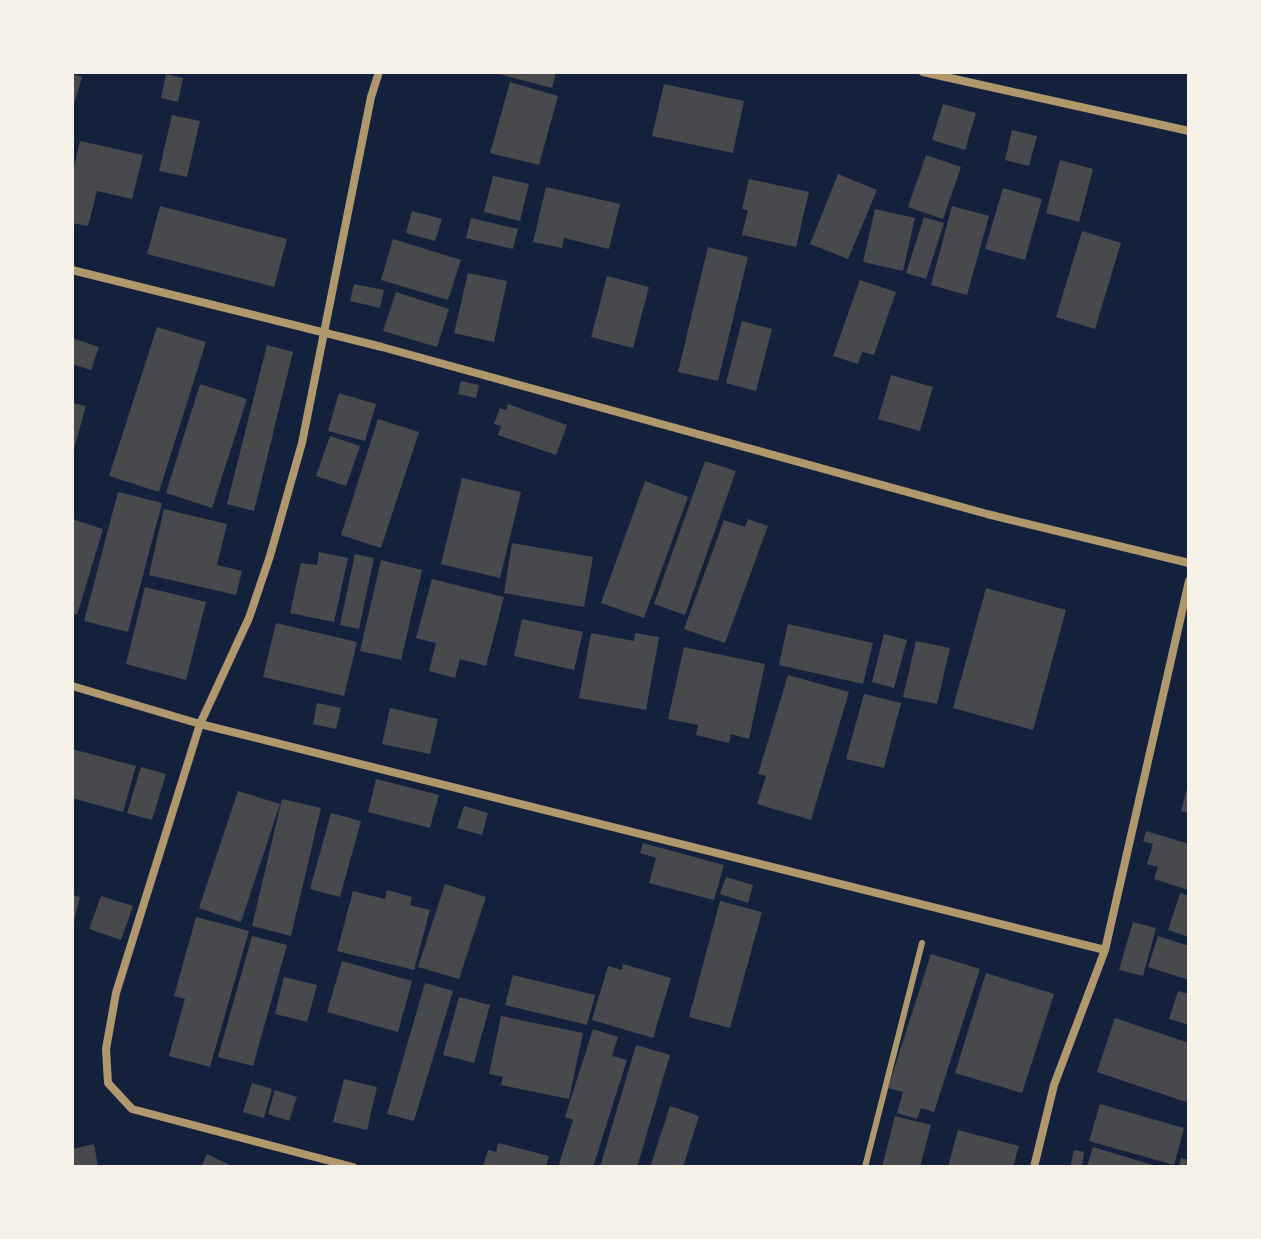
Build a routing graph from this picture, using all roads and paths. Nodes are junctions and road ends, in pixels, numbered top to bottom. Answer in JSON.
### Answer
{"nodes":[{"id":1,"x":379,"y":72,"type":"edge"},
{"id":2,"x":923,"y":72,"type":"edge"},
{"id":3,"x":1189,"y":131,"type":"edge"},
{"id":4,"x":72,"y":270,"type":"edge"},
{"id":5,"x":323,"y":334,"type":"junction"},
{"id":6,"x":1189,"y":563,"type":"edge"},
{"id":7,"x":1189,"y":581,"type":"edge"},
{"id":8,"x":72,"y":686,"type":"edge"},
{"id":9,"x":200,"y":724,"type":"junction"},
{"id":10,"x":922,"y":943,"type":"dead end"},
{"id":11,"x":1105,"y":950,"type":"junction"},
{"id":12,"x":353,"y":1167,"type":"edge"},
{"id":13,"x":865,"y":1167,"type":"edge"},
{"id":14,"x":1034,"y":1167,"type":"edge"}],
"edges":[{"from":1,"to":5,"type":"street"},
{"from":2,"to":3,"type":"street"},
{"from":4,"to":5,"type":"street"},
{"from":5,"to":6,"type":"street"},
{"from":5,"to":9,"type":"street"},
{"from":7,"to":11,"type":"street"},
{"from":8,"to":9,"type":"street"},
{"from":9,"to":11,"type":"street"},
{"from":9,"to":12,"type":"street"},
{"from":10,"to":13,"type":"lane"},
{"from":11,"to":14,"type":"street"}]}
